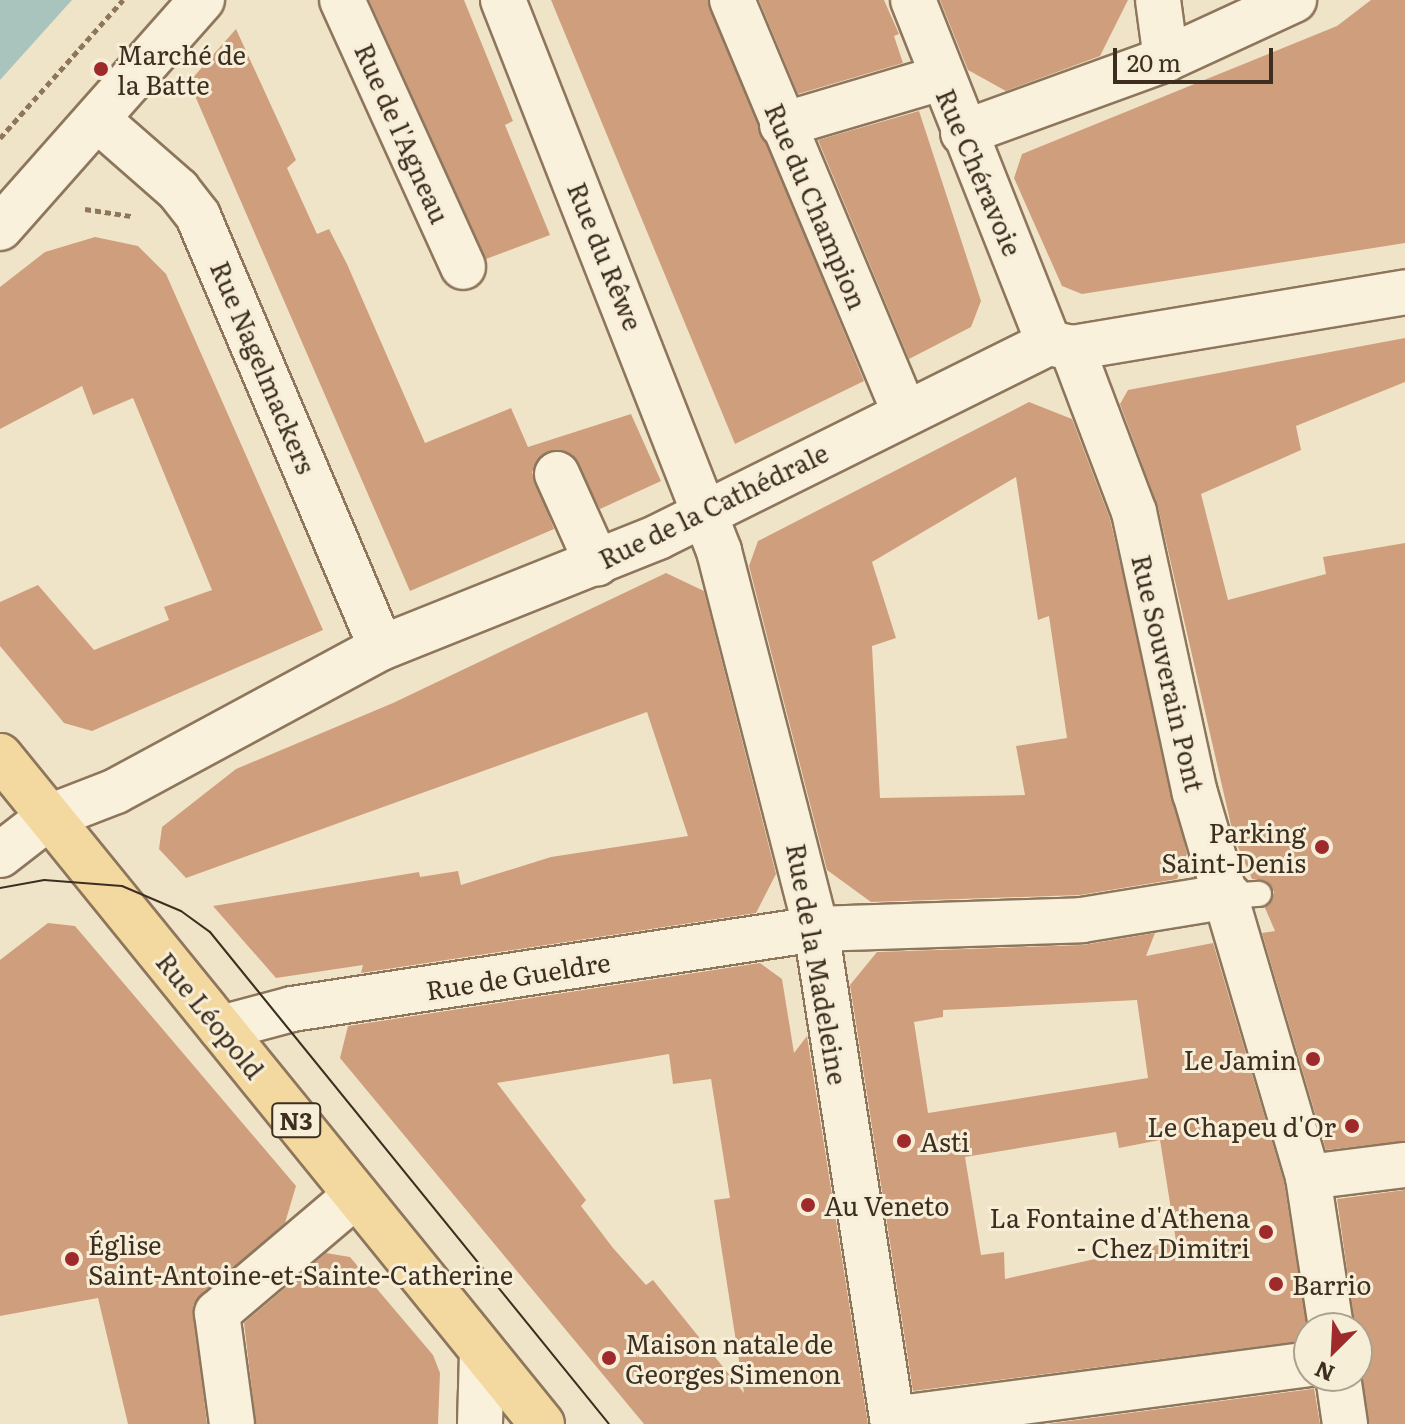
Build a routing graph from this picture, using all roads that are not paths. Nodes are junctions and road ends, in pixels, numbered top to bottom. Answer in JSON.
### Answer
{"nodes":[{"id":1,"x":202,"y":0,"type":"edge"},
{"id":2,"x":342,"y":0,"type":"edge"},
{"id":3,"x":503,"y":0,"type":"edge"},
{"id":4,"x":732,"y":0,"type":"edge"},
{"id":5,"x":913,"y":0,"type":"edge"},
{"id":6,"x":1158,"y":0,"type":"edge"},
{"id":7,"x":1294,"y":0,"type":"edge"},
{"id":8,"x":1166,"y":59,"type":"junction"},
{"id":9,"x":941,"y":78,"type":"junction"},
{"id":10,"x":97,"y":119,"type":"junction"},
{"id":11,"x":782,"y":125,"type":"junction"},
{"id":12,"x":963,"y":133,"type":"junction"},
{"id":13,"x":0,"y":228,"type":"edge"},
{"id":14,"x":463,"y":267,"type":"dead end"},
{"id":15,"x":1405,"y":292,"type":"edge"},
{"id":16,"x":1061,"y":346,"type":"junction"},
{"id":17,"x":904,"y":411,"type":"junction"},
{"id":18,"x":557,"y":474,"type":"dead end"},
{"id":19,"x":707,"y":512,"type":"junction"},
{"id":20,"x":597,"y":563,"type":"junction"},
{"id":21,"x":381,"y":648,"type":"junction"},
{"id":22,"x":0,"y":756,"type":"edge"},
{"id":23,"x":49,"y":817,"type":"junction"},
{"id":24,"x":0,"y":855,"type":"edge"},
{"id":25,"x":1244,"y":895,"type":"junction"},
{"id":26,"x":816,"y":929,"type":"junction"},
{"id":27,"x":221,"y":1028,"type":"junction"},
{"id":28,"x":1405,"y":1165,"type":"edge"},
{"id":29,"x":1308,"y":1177,"type":"junction"},
{"id":30,"x":356,"y":1195,"type":"junction"},
{"id":31,"x":1329,"y":1312,"type":"edge"},
{"id":32,"x":482,"y":1351,"type":"junction"},
{"id":33,"x":1293,"y":1366,"type":"edge"},
{"id":34,"x":1340,"y":1392,"type":"edge"},
{"id":35,"x":893,"y":1422,"type":"edge"},
{"id":36,"x":232,"y":1424,"type":"edge"},
{"id":37,"x":480,"y":1424,"type":"edge"},
{"id":38,"x":542,"y":1424,"type":"edge"},
{"id":39,"x":1345,"y":1424,"type":"edge"}],
"edges":[{"from":1,"to":10,"type":"street"},
{"from":2,"to":14,"type":"street","name":"Rue de l'Agneau"},
{"from":3,"to":19,"type":"street","name":"Rue du Rêwe"},
{"from":4,"to":11,"type":"street","name":"Rue du Champion"},
{"from":5,"to":9,"type":"street","name":"Rue Chéravoie"},
{"from":6,"to":8,"type":"street"},
{"from":7,"to":8,"type":"street"},
{"from":8,"to":12,"type":"street"},
{"from":9,"to":11,"type":"street"},
{"from":9,"to":12,"type":"street","name":"Rue Chéravoie"},
{"from":10,"to":13,"type":"street"},
{"from":10,"to":21,"type":"street","name":"Rue Nagelmackers"},
{"from":11,"to":17,"type":"street","name":"Rue du Champion"},
{"from":12,"to":16,"type":"street","name":"Rue Chéravoie"},
{"from":15,"to":16,"type":"street","name":"Rue de la Cathédrale"},
{"from":16,"to":17,"type":"street","name":"Rue de la Cathédrale"},
{"from":16,"to":25,"type":"street","name":"Rue Souverain Pont"},
{"from":17,"to":19,"type":"street","name":"Rue de la Cathédrale"},
{"from":18,"to":20,"type":"street"},
{"from":19,"to":20,"type":"street","name":"Rue de la Cathédrale"},
{"from":19,"to":26,"type":"street","name":"Rue de la Madeleine"},
{"from":20,"to":21,"type":"street","name":"Rue de la Cathédrale"},
{"from":21,"to":23,"type":"street","name":"Rue de la Cathédrale"},
{"from":22,"to":23,"type":"main road","name":"Rue Léopold","number":"N3"},
{"from":23,"to":24,"type":"street","name":"Rue de la Cathédrale"},
{"from":23,"to":27,"type":"main road","name":"Rue Léopold","number":"N3"},
{"from":25,"to":26,"type":"street","name":"Rue de Gueldre"},
{"from":25,"to":29,"type":"street","name":"Rue Souverain Pont"},
{"from":26,"to":27,"type":"street","name":"Rue de Gueldre"},
{"from":26,"to":35,"type":"street","name":"Rue de la Madeleine"},
{"from":27,"to":30,"type":"main road","name":"Rue Léopold","number":"N3"},
{"from":28,"to":29,"type":"street"},
{"from":29,"to":31,"type":"street","name":"Rue Souverain Pont"},
{"from":30,"to":32,"type":"main road","name":"Rue Léopold","number":"N3"},
{"from":30,"to":36,"type":"street"},
{"from":32,"to":37,"type":"street"},
{"from":32,"to":38,"type":"main road","name":"Rue Léopold","number":"N3"},
{"from":33,"to":35,"type":"street"},
{"from":34,"to":39,"type":"street"}]}
